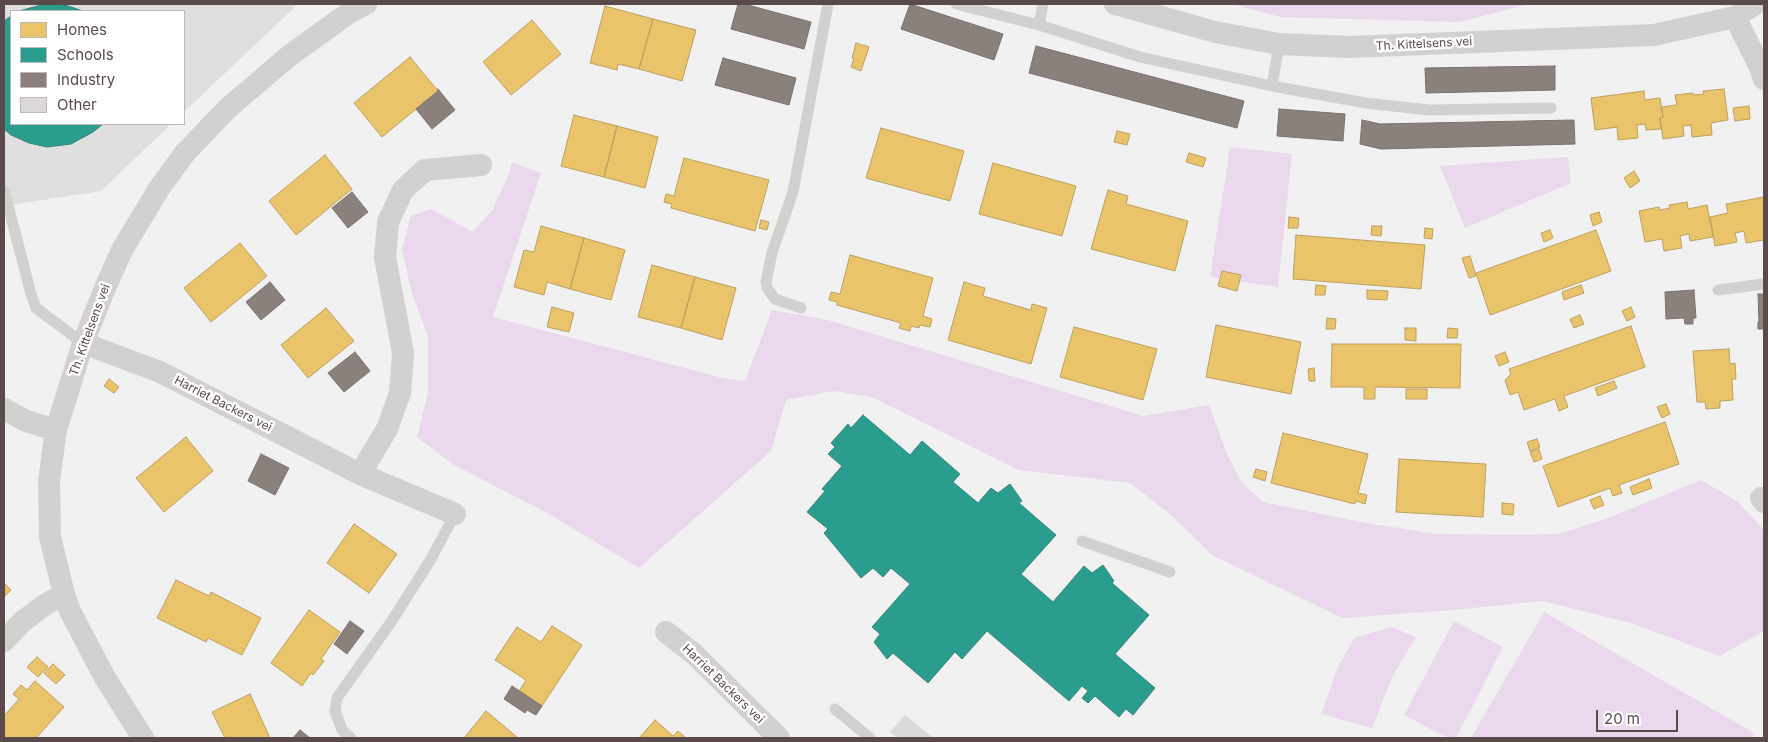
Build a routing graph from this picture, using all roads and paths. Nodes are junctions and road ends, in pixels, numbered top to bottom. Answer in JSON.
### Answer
{"nodes":[{"id":1,"x":366,"y":4,"type":"edge"},
{"id":2,"x":828,"y":4,"type":"edge"},
{"id":3,"x":956,"y":4,"type":"edge"},
{"id":4,"x":1043,"y":4,"type":"edge"},
{"id":5,"x":1115,"y":4,"type":"edge"},
{"id":6,"x":1755,"y":4,"type":"edge"},
{"id":7,"x":1735,"y":17,"type":"junction"},
{"id":8,"x":1039,"y":24,"type":"junction"},
{"id":9,"x":1279,"y":44,"type":"junction"},
{"id":10,"x":1764,"y":79,"type":"edge"},
{"id":11,"x":1272,"y":86,"type":"junction"},
{"id":12,"x":1551,"y":108,"type":"dead end"},
{"id":13,"x":481,"y":165,"type":"dead end"},
{"id":14,"x":4,"y":190,"type":"edge"},
{"id":15,"x":1764,"y":284,"type":"edge"},
{"id":16,"x":1718,"y":290,"type":"dead end"},
{"id":17,"x":801,"y":308,"type":"dead end"},
{"id":18,"x":83,"y":344,"type":"junction"},
{"id":19,"x":4,"y":409,"type":"edge"},
{"id":20,"x":56,"y":430,"type":"junction"},
{"id":21,"x":360,"y":474,"type":"junction"},
{"id":22,"x":454,"y":514,"type":"joint"},
{"id":23,"x":1082,"y":541,"type":"dead end"},
{"id":24,"x":1170,"y":572,"type":"dead end"},
{"id":25,"x":64,"y":594,"type":"junction"},
{"id":26,"x":666,"y":632,"type":"dead end"},
{"id":27,"x":4,"y":641,"type":"edge"},
{"id":28,"x":834,"y":709,"type":"dead end"},
{"id":29,"x":144,"y":738,"type":"edge"},
{"id":30,"x":351,"y":738,"type":"edge"},
{"id":31,"x":778,"y":738,"type":"edge"},
{"id":32,"x":870,"y":738,"type":"edge"}],
"edges":[{"from":1,"to":18,"type":"street","name":"Th. Kittelsens vei"},
{"from":2,"to":17,"type":"lane"},
{"from":3,"to":8,"type":"lane"},
{"from":4,"to":8,"type":"lane"},
{"from":5,"to":9,"type":"street","name":"Th. Kittelsens vei"},
{"from":6,"to":7,"type":"street","name":"Th. Kittelsens vei"},
{"from":7,"to":9,"type":"street","name":"Th. Kittelsens vei"},
{"from":7,"to":10,"type":"street"},
{"from":8,"to":11,"type":"lane"},
{"from":9,"to":11,"type":"lane"},
{"from":11,"to":12,"type":"lane"},
{"from":13,"to":21,"type":"street"},
{"from":14,"to":18,"type":"lane"},
{"from":15,"to":16,"type":"lane"},
{"from":18,"to":20,"type":"street","name":"Th. Kittelsens vei"},
{"from":18,"to":21,"type":"street","name":"Harriet Backers vei"},
{"from":19,"to":20,"type":"street"},
{"from":20,"to":25,"type":"street","name":"Th. Kittelsens vei"},
{"from":21,"to":22,"type":"street","name":"Harriet Backers vei"},
{"from":22,"to":30,"type":"lane"},
{"from":23,"to":24,"type":"lane"},
{"from":25,"to":27,"type":"street"},
{"from":25,"to":29,"type":"street","name":"Th. Kittelsens vei"},
{"from":26,"to":31,"type":"street","name":"Harriet Backers vei"},
{"from":28,"to":32,"type":"lane"}]}
